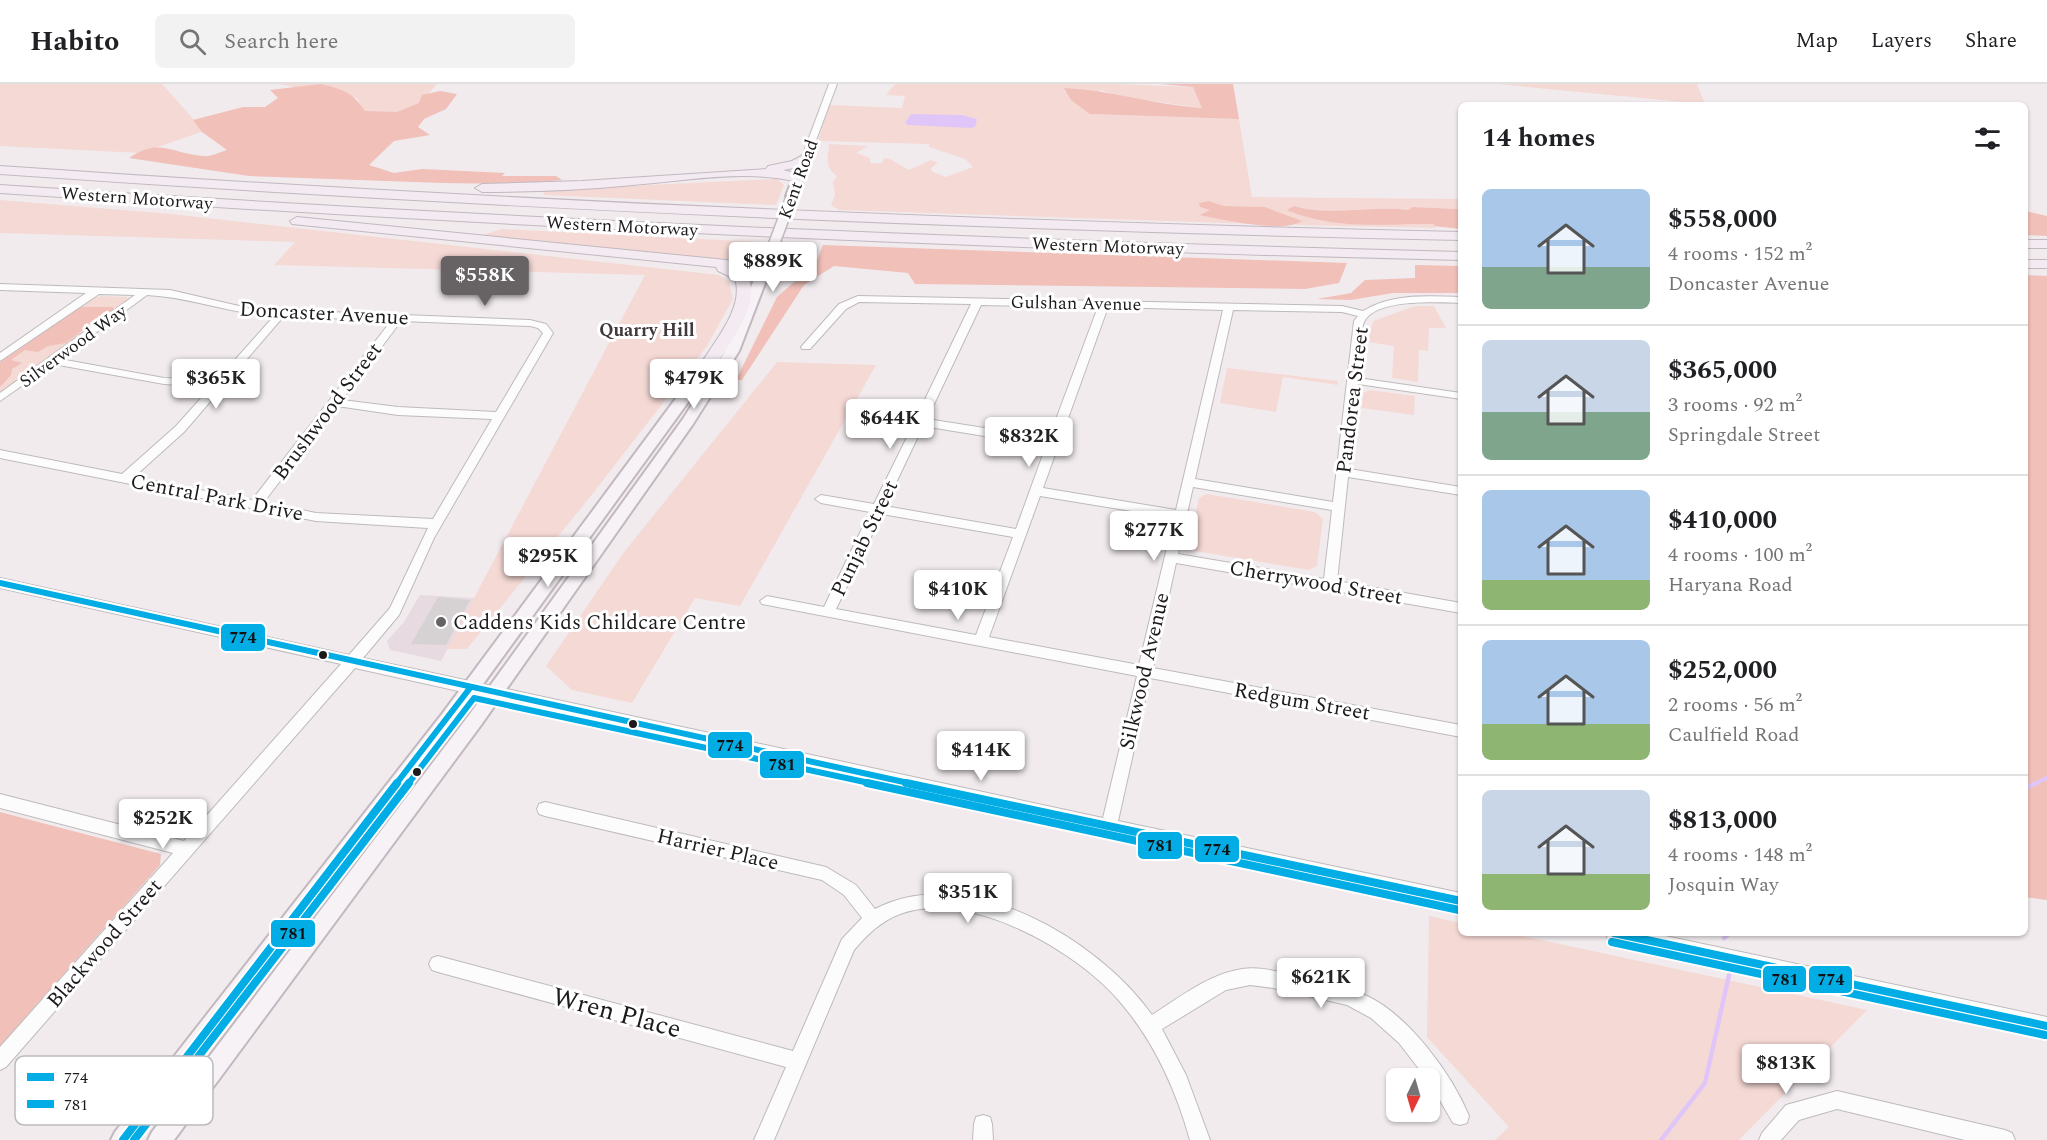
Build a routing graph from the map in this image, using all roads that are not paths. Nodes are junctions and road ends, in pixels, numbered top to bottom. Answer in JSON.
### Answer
{"nodes":[{"id":1,"x":833,"y":84,"type":"edge"},
{"id":2,"x":806,"y":158,"type":"junction"},
{"id":3,"x":0,"y":170,"type":"edge"},
{"id":4,"x":734,"y":174,"type":"junction"},
{"id":5,"x":798,"y":178,"type":"junction"},
{"id":6,"x":245,"y":186,"type":"junction"},
{"id":7,"x":0,"y":189,"type":"edge"},
{"id":8,"x":95,"y":196,"type":"junction"},
{"id":9,"x":1458,"y":236,"type":"edge"},
{"id":10,"x":2028,"y":244,"type":"edge"},
{"id":11,"x":2047,"y":244,"type":"edge"},
{"id":12,"x":1458,"y":256,"type":"edge"},
{"id":13,"x":705,"y":264,"type":"junction"},
{"id":14,"x":2028,"y":264,"type":"edge"},
{"id":15,"x":2047,"y":264,"type":"edge"},
{"id":16,"x":766,"y":268,"type":"junction"},
{"id":17,"x":0,"y":287,"type":"edge"},
{"id":18,"x":97,"y":290,"type":"junction"},
{"id":19,"x":144,"y":292,"type":"junction"},
{"id":20,"x":1458,"y":300,"type":"edge"},
{"id":21,"x":978,"y":301,"type":"junction"},
{"id":22,"x":1104,"y":304,"type":"junction"},
{"id":23,"x":1229,"y":306,"type":"junction"},
{"id":24,"x":751,"y":307,"type":"junction"},
{"id":25,"x":281,"y":314,"type":"junction"},
{"id":26,"x":1365,"y":315,"type":"junction"},
{"id":27,"x":399,"y":317,"type":"junction"},
{"id":28,"x":806,"y":347,"type":"dead end"},
{"id":29,"x":0,"y":358,"type":"edge"},
{"id":30,"x":712,"y":359,"type":"junction"},
{"id":31,"x":52,"y":361,"type":"junction"},
{"id":32,"x":1352,"y":380,"type":"junction"},
{"id":33,"x":219,"y":384,"type":"junction"},
{"id":34,"x":1458,"y":396,"type":"edge"},
{"id":35,"x":0,"y":398,"type":"edge"},
{"id":36,"x":334,"y":402,"type":"junction"},
{"id":37,"x":868,"y":414,"type":"dead end"},
{"id":38,"x":500,"y":416,"type":"junction"},
{"id":39,"x":920,"y":422,"type":"junction"},
{"id":40,"x":1054,"y":443,"type":"junction"},
{"id":41,"x":0,"y":454,"type":"edge"},
{"id":42,"x":1343,"y":472,"type":"junction"},
{"id":43,"x":124,"y":479,"type":"junction"},
{"id":44,"x":1188,"y":482,"type":"junction"},
{"id":45,"x":1036,"y":491,"type":"junction"},
{"id":46,"x":1458,"y":491,"type":"edge"},
{"id":47,"x":821,"y":499,"type":"dead end"},
{"id":48,"x":255,"y":505,"type":"junction"},
{"id":49,"x":1339,"y":507,"type":"junction"},
{"id":50,"x":878,"y":509,"type":"junction"},
{"id":51,"x":1180,"y":515,"type":"junction"},
{"id":52,"x":435,"y":524,"type":"junction"},
{"id":53,"x":1020,"y":534,"type":"junction"},
{"id":54,"x":1171,"y":557,"type":"junction"},
{"id":55,"x":0,"y":583,"type":"edge"},
{"id":56,"x":1330,"y":585,"type":"junction"},
{"id":57,"x":767,"y":601,"type":"dead end"},
{"id":58,"x":1458,"y":607,"type":"edge"},
{"id":59,"x":828,"y":612,"type":"junction"},
{"id":60,"x":981,"y":641,"type":"junction"},
{"id":61,"x":352,"y":662,"type":"junction"},
{"id":62,"x":1144,"y":672,"type":"junction"},
{"id":63,"x":470,"y":688,"type":"junction"},
{"id":64,"x":494,"y":693,"type":"junction"},
{"id":65,"x":1458,"y":730,"type":"edge"},
{"id":66,"x":0,"y":801,"type":"edge"},
{"id":67,"x":545,"y":808,"type":"dead end"},
{"id":68,"x":1109,"y":826,"type":"junction"},
{"id":69,"x":186,"y":849,"type":"junction"},
{"id":70,"x":1458,"y":900,"type":"edge"},
{"id":71,"x":873,"y":919,"type":"junction"},
{"id":72,"x":1628,"y":936,"type":"edge"},
{"id":73,"x":438,"y":964,"type":"dead end"},
{"id":74,"x":1150,"y":1026,"type":"junction"},
{"id":75,"x":2047,"y":1026,"type":"edge"},
{"id":76,"x":187,"y":1056,"type":"edge"},
{"id":77,"x":0,"y":1061,"type":"edge"},
{"id":78,"x":797,"y":1061,"type":"junction"},
{"id":79,"x":213,"y":1069,"type":"edge"},
{"id":80,"x":1460,"y":1116,"type":"dead end"},
{"id":81,"x":135,"y":1125,"type":"edge"},
{"id":82,"x":171,"y":1125,"type":"edge"},
{"id":83,"x":123,"y":1140,"type":"edge"},
{"id":84,"x":160,"y":1140,"type":"edge"},
{"id":85,"x":764,"y":1140,"type":"edge"},
{"id":86,"x":1200,"y":1140,"type":"edge"},
{"id":87,"x":1769,"y":1140,"type":"edge"},
{"id":88,"x":2005,"y":1140,"type":"edge"}],
"edges":[{"from":1,"to":2,"type":"street","name":"Kent Road"},
{"from":2,"to":4,"type":"highway"},
{"from":2,"to":5,"type":"street","name":"Kent Road"},
{"from":3,"to":6,"type":"highway","name":"Western Motorway"},
{"from":4,"to":5,"type":"highway"},
{"from":4,"to":6,"type":"highway"},
{"from":5,"to":16,"type":"main road","name":"Kent Road","bridge":true},
{"from":6,"to":9,"type":"highway","name":"Western Motorway"},
{"from":7,"to":8,"type":"highway","name":"Western Motorway"},
{"from":8,"to":12,"type":"highway","name":"Western Motorway"},
{"from":8,"to":13,"type":"highway"},
{"from":10,"to":11,"type":"highway"},
{"from":13,"to":16,"type":"highway"},
{"from":13,"to":30,"type":"highway"},
{"from":14,"to":15,"type":"highway"},
{"from":16,"to":24,"type":"main road","name":"Kent Road"},
{"from":17,"to":18,"type":"street","name":"Doncaster Avenue"},
{"from":18,"to":19,"type":"street","name":"Doncaster Avenue"},
{"from":18,"to":29,"type":"street"},
{"from":19,"to":25,"type":"street","name":"Doncaster Avenue"},
{"from":19,"to":31,"type":"street","name":"Silverwood Way"},
{"from":20,"to":26,"type":"street","name":"Pandorea Street"},
{"from":21,"to":22,"type":"street","name":"Gulshan Avenue"},
{"from":21,"to":28,"type":"street","name":"Gulshan Avenue"},
{"from":21,"to":39,"type":"street","name":"Punjab Street"},
{"from":22,"to":23,"type":"street","name":"Gulshan Avenue"},
{"from":22,"to":40,"type":"street"},
{"from":23,"to":26,"type":"street","name":"Gulshan Avenue"},
{"from":23,"to":44,"type":"street","name":"Silkwood Avenue"},
{"from":24,"to":30,"type":"main road","name":"Kent Road"},
{"from":24,"to":64,"type":"main road","name":"Kent Road"},
{"from":25,"to":27,"type":"street","name":"Doncaster Avenue"},
{"from":25,"to":33,"type":"street"},
{"from":26,"to":32,"type":"street","name":"Pandorea Street"},
{"from":27,"to":36,"type":"street","name":"Brushwood Street"},
{"from":27,"to":38,"type":"street","name":"Doncaster Avenue"},
{"from":30,"to":63,"type":"main road","name":"Kent Road"},
{"from":31,"to":33,"type":"street"},
{"from":31,"to":35,"type":"street","name":"Silverwood Way"},
{"from":32,"to":34,"type":"street"},
{"from":32,"to":42,"type":"street","name":"Pandorea Street"},
{"from":33,"to":43,"type":"street"},
{"from":36,"to":38,"type":"street"},
{"from":36,"to":48,"type":"street","name":"Brushwood Street"},
{"from":37,"to":39,"type":"street"},
{"from":38,"to":52,"type":"street","name":"Doncaster Avenue"},
{"from":39,"to":40,"type":"street"},
{"from":39,"to":50,"type":"street","name":"Punjab Street"},
{"from":40,"to":45,"type":"street"},
{"from":41,"to":43,"type":"street","name":"Central Park Drive"},
{"from":42,"to":46,"type":"street"},
{"from":42,"to":49,"type":"street","name":"Pandorea Street"},
{"from":43,"to":48,"type":"street","name":"Central Park Drive"},
{"from":44,"to":49,"type":"street"},
{"from":44,"to":51,"type":"street","name":"Silkwood Avenue"},
{"from":45,"to":51,"type":"street"},
{"from":45,"to":53,"type":"street"},
{"from":47,"to":50,"type":"street"},
{"from":48,"to":52,"type":"street","name":"Central Park Drive"},
{"from":49,"to":56,"type":"street","name":"Pandorea Street"},
{"from":50,"to":53,"type":"street"},
{"from":50,"to":59,"type":"street","name":"Punjab Street"},
{"from":51,"to":54,"type":"street","name":"Silkwood Avenue"},
{"from":52,"to":61,"type":"street","name":"Doncaster Avenue"},
{"from":53,"to":60,"type":"street"},
{"from":54,"to":56,"type":"street","name":"Cherrywood Street"},
{"from":54,"to":62,"type":"street","name":"Silkwood Avenue"},
{"from":55,"to":61,"type":"street"},
{"from":56,"to":58,"type":"street","name":"Cherrywood Street"},
{"from":57,"to":59,"type":"street","name":"Redgum Street"},
{"from":59,"to":60,"type":"street","name":"Redgum Street"},
{"from":60,"to":62,"type":"street","name":"Redgum Street"},
{"from":61,"to":63,"type":"street"},
{"from":61,"to":69,"type":"street","name":"Blackwood Street"},
{"from":62,"to":65,"type":"street","name":"Redgum Street"},
{"from":62,"to":68,"type":"street","name":"Silkwood Avenue"},
{"from":63,"to":64,"type":"street"},
{"from":63,"to":76,"type":"main road","name":"Kent Road"},
{"from":64,"to":68,"type":"street"},
{"from":64,"to":79,"type":"main road","name":"Kent Road"},
{"from":66,"to":69,"type":"street"},
{"from":67,"to":71,"type":"street","name":"Harrier Place"},
{"from":68,"to":70,"type":"street"},
{"from":69,"to":77,"type":"street","name":"Blackwood Street"},
{"from":71,"to":74,"type":"street"},
{"from":71,"to":78,"type":"street"},
{"from":72,"to":75,"type":"street"},
{"from":73,"to":78,"type":"street","name":"Wren Place"},
{"from":74,"to":80,"type":"street"},
{"from":74,"to":86,"type":"street"},
{"from":78,"to":85,"type":"street"},
{"from":81,"to":83,"type":"main road","name":"Kent Road"},
{"from":82,"to":84,"type":"main road","name":"Kent Road"},
{"from":87,"to":88,"type":"street"}]}
